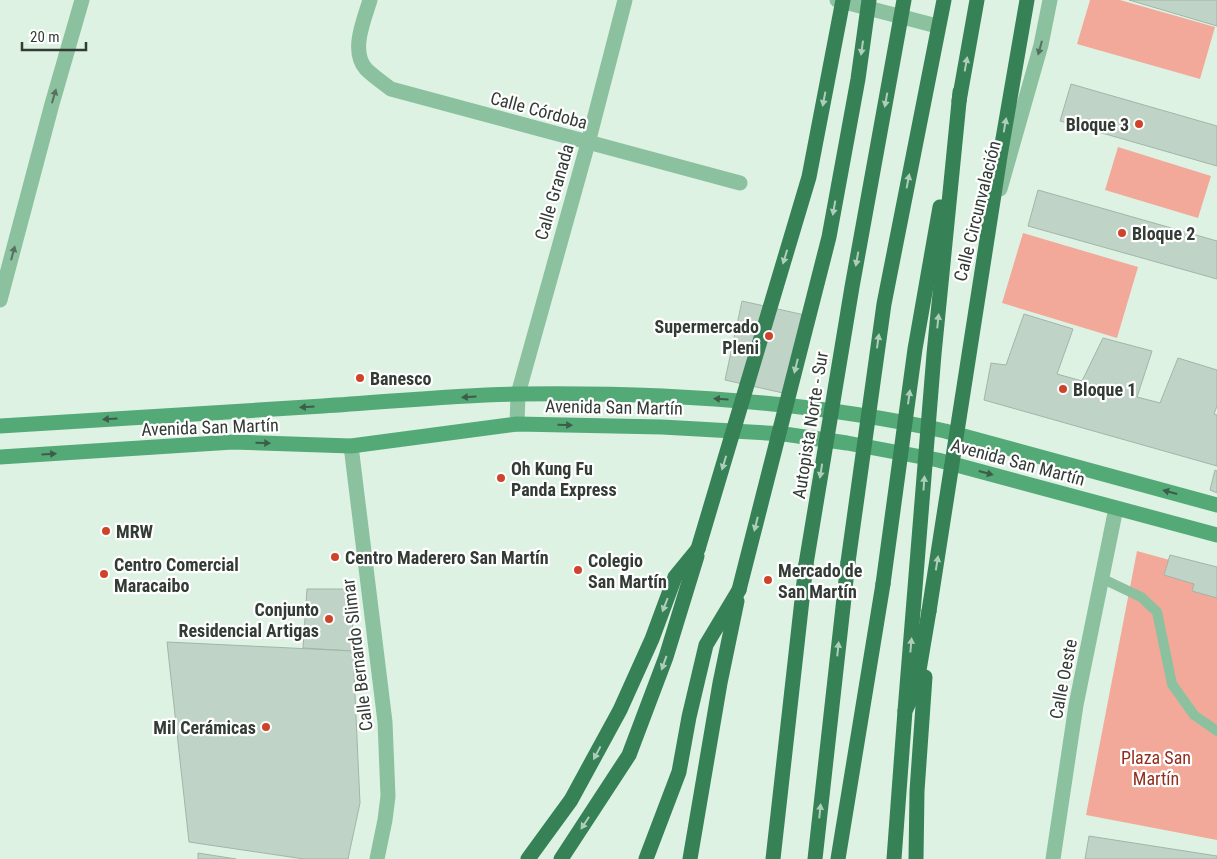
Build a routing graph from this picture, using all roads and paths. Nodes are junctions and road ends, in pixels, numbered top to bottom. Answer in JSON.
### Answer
{"nodes":[{"id":1,"x":82,"y":0,"type":"edge"},
{"id":2,"x":370,"y":0,"type":"edge"},
{"id":3,"x":626,"y":0,"type":"edge"},
{"id":4,"x":837,"y":0,"type":"edge"},
{"id":5,"x":843,"y":0,"type":"edge"},
{"id":6,"x":869,"y":0,"type":"edge"},
{"id":7,"x":904,"y":0,"type":"edge"},
{"id":8,"x":944,"y":0,"type":"edge"},
{"id":9,"x":977,"y":0,"type":"edge"},
{"id":10,"x":1027,"y":0,"type":"edge"},
{"id":11,"x":1050,"y":0,"type":"edge"},
{"id":12,"x":936,"y":26,"type":"dead end"},
{"id":13,"x":960,"y":92,"type":"junction"},
{"id":14,"x":588,"y":143,"type":"junction"},
{"id":15,"x":740,"y":183,"type":"dead end"},
{"id":16,"x":0,"y":300,"type":"edge"},
{"id":17,"x":518,"y":394,"type":"junction"},
{"id":18,"x":517,"y":424,"type":"junction"},
{"id":19,"x":0,"y":426,"type":"edge"},
{"id":20,"x":945,"y":430,"type":"junction"},
{"id":21,"x":351,"y":446,"type":"junction"},
{"id":22,"x":0,"y":457,"type":"edge"},
{"id":23,"x":1217,"y":505,"type":"edge"},
{"id":24,"x":1116,"y":508,"type":"junction"},
{"id":25,"x":1217,"y":535,"type":"edge"},
{"id":26,"x":698,"y":549,"type":"junction"},
{"id":27,"x":1102,"y":578,"type":"junction"},
{"id":28,"x":739,"y":590,"type":"junction"},
{"id":29,"x":929,"y":611,"type":"junction"},
{"id":30,"x":905,"y":711,"type":"junction"},
{"id":31,"x":1217,"y":731,"type":"edge"},
{"id":32,"x":377,"y":859,"type":"edge"},
{"id":33,"x":528,"y":859,"type":"edge"},
{"id":34,"x":561,"y":859,"type":"edge"},
{"id":35,"x":646,"y":859,"type":"edge"},
{"id":36,"x":690,"y":859,"type":"edge"},
{"id":37,"x":773,"y":859,"type":"edge"},
{"id":38,"x":815,"y":859,"type":"edge"},
{"id":39,"x":838,"y":859,"type":"edge"},
{"id":40,"x":894,"y":859,"type":"edge"},
{"id":41,"x":916,"y":859,"type":"edge"},
{"id":42,"x":1053,"y":859,"type":"edge"}],
"edges":[{"from":16,"to":1,"type":"street","one_way":true},
{"from":2,"to":14,"type":"street","name":"Calle Córdoba"},
{"from":3,"to":14,"type":"street","name":"Calle Granada"},
{"from":4,"to":12,"type":"street"},
{"from":5,"to":26,"type":"highway","one_way":true,"bridge":true},
{"from":6,"to":28,"type":"highway","one_way":true,"bridge":true},
{"from":7,"to":37,"type":"highway","name":"Autopista Norte - Sur","one_way":true,"bridge":true},
{"from":38,"to":8,"type":"highway","one_way":true,"bridge":true},
{"from":13,"to":9,"type":"highway","one_way":true,"bridge":true},
{"from":29,"to":10,"type":"highway","one_way":true,"bridge":true},
{"from":11,"to":20,"type":"street","name":"Calle Circunvalación","one_way":true},
{"from":30,"to":13,"type":"highway","one_way":true,"bridge":true},
{"from":39,"to":13,"type":"highway","one_way":true,"bridge":true},
{"from":14,"to":15,"type":"street","name":"Calle Córdoba"},
{"from":14,"to":17,"type":"street","name":"Calle Granada"},
{"from":17,"to":18,"type":"street","name":"Calle Granada"},
{"from":17,"to":19,"type":"main road","name":"Avenida San Martín","one_way":true},
{"from":20,"to":17,"type":"main road","name":"Avenida San Martín","one_way":true},
{"from":18,"to":21,"type":"main road","name":"Avenida San Martín"},
{"from":18,"to":24,"type":"main road","name":"Avenida San Martín","one_way":true},
{"from":23,"to":20,"type":"main road","name":"Avenida San Martín","one_way":true},
{"from":22,"to":21,"type":"main road","name":"Avenida San Martín","one_way":true},
{"from":21,"to":32,"type":"street","name":"Calle Bernardo Slimar"},
{"from":24,"to":25,"type":"main road","name":"Avenida San Martín"},
{"from":24,"to":27,"type":"street","name":"Calle Oeste"},
{"from":26,"to":33,"type":"highway","one_way":true},
{"from":26,"to":34,"type":"highway","one_way":true},
{"from":27,"to":31,"type":"lane"},
{"from":27,"to":42,"type":"street","name":"Calle Oeste"},
{"from":28,"to":35,"type":"highway"},
{"from":28,"to":36,"type":"highway"},
{"from":29,"to":30,"type":"highway","bridge":true},
{"from":29,"to":41,"type":"highway"},
{"from":30,"to":40,"type":"highway"}]}
